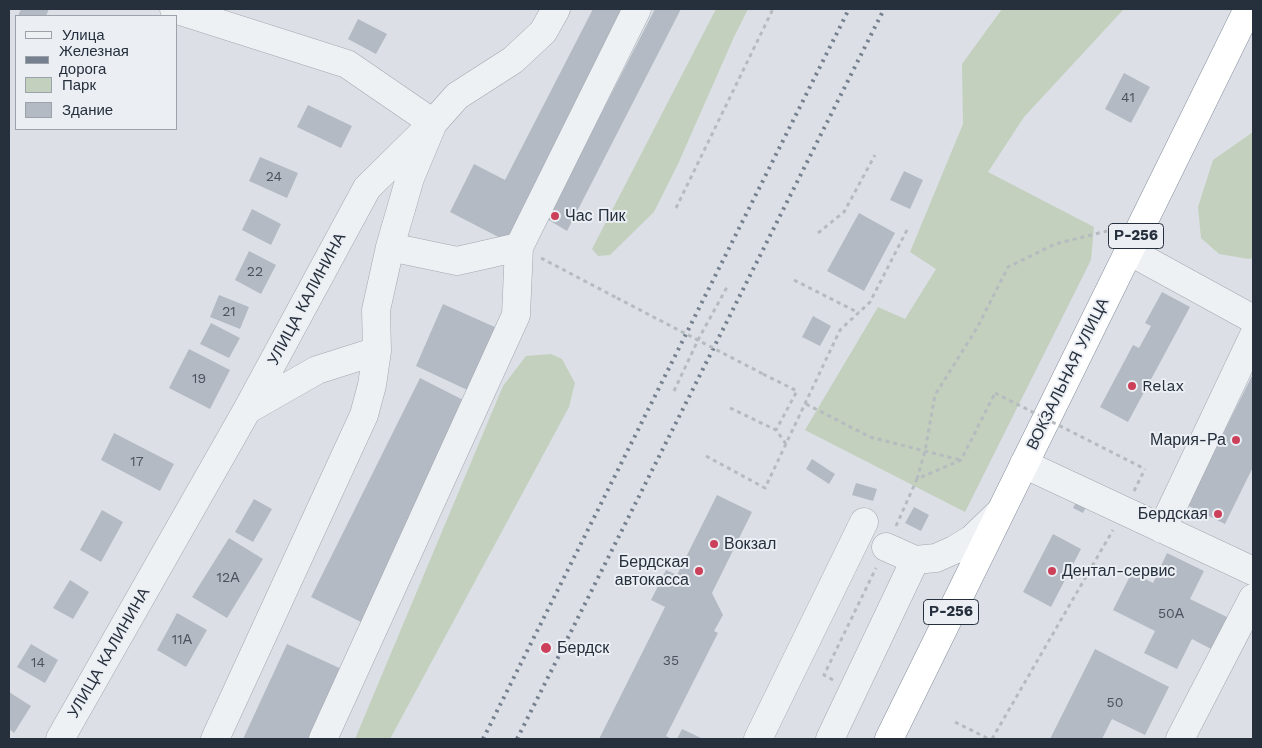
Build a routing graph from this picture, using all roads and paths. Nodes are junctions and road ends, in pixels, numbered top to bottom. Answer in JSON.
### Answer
{"nodes":[{"id":1,"x":174,"y":9,"type":"edge"},
{"id":2,"x":556,"y":9,"type":"edge"},
{"id":3,"x":637,"y":9,"type":"edge"},
{"id":4,"x":773,"y":9,"type":"edge"},
{"id":5,"x":1248,"y":9,"type":"edge"},
{"id":6,"x":433,"y":123,"type":"junction"},
{"id":7,"x":875,"y":155,"type":"dead end"},
{"id":8,"x":676,"y":208,"type":"dead end"},
{"id":9,"x":907,"y":230,"type":"dead end"},
{"id":10,"x":1107,"y":231,"type":"dead end"},
{"id":11,"x":818,"y":233,"type":"dead end"},
{"id":12,"x":518,"y":246,"type":"junction"},
{"id":13,"x":390,"y":247,"type":"junction"},
{"id":14,"x":1129,"y":250,"type":"junction"},
{"id":15,"x":546,"y":261,"type":"dead end"},
{"id":16,"x":794,"y":280,"type":"dead end"},
{"id":17,"x":727,"y":287,"type":"dead end"},
{"id":18,"x":859,"y":312,"type":"junction"},
{"id":19,"x":1253,"y":319,"type":"edge"},
{"id":20,"x":1253,"y":337,"type":"edge"},
{"id":21,"x":698,"y":340,"type":"junction"},
{"id":22,"x":377,"y":351,"type":"junction"},
{"id":23,"x":674,"y":391,"type":"dead end"},
{"id":24,"x":806,"y":404,"type":"junction"},
{"id":25,"x":730,"y":408,"type":"dead end"},
{"id":26,"x":248,"y":410,"type":"junction"},
{"id":27,"x":776,"y":430,"type":"junction"},
{"id":28,"x":786,"y":445,"type":"junction"},
{"id":29,"x":925,"y":451,"type":"junction"},
{"id":30,"x":706,"y":456,"type":"dead end"},
{"id":31,"x":961,"y":460,"type":"junction"},
{"id":32,"x":1024,"y":464,"type":"junction"},
{"id":33,"x":1145,"y":469,"type":"dead end"},
{"id":34,"x":917,"y":479,"type":"junction"},
{"id":35,"x":1124,"y":511,"type":"junction"},
{"id":36,"x":999,"y":513,"type":"junction"},
{"id":37,"x":864,"y":522,"type":"dead end"},
{"id":38,"x":1162,"y":529,"type":"junction"},
{"id":39,"x":886,"y":547,"type":"junction"},
{"id":40,"x":915,"y":560,"type":"junction"},
{"id":41,"x":1253,"y":572,"type":"edge"},
{"id":42,"x":1253,"y":598,"type":"edge"},
{"id":43,"x":836,"y":681,"type":"dead end"},
{"id":44,"x":955,"y":722,"type":"dead end"},
{"id":45,"x":60,"y":739,"type":"edge"},
{"id":46,"x":215,"y":739,"type":"edge"},
{"id":47,"x":323,"y":739,"type":"edge"},
{"id":48,"x":758,"y":739,"type":"edge"},
{"id":49,"x":830,"y":739,"type":"edge"},
{"id":50,"x":889,"y":739,"type":"edge"},
{"id":51,"x":990,"y":739,"type":"edge"},
{"id":52,"x":1180,"y":739,"type":"edge"}],
"edges":[{"from":1,"to":6,"type":"street"},
{"from":2,"to":6,"type":"street","name":"УЛИЦА КАЛИНИНА"},
{"from":3,"to":12,"type":"street"},
{"from":4,"to":8,"type":"path"},
{"from":5,"to":14,"type":"highway","name":"ВОКЗАЛЬНАЯ УЛИЦА","number":"Р-256"},
{"from":6,"to":13,"type":"street"},
{"from":6,"to":26,"type":"street","name":"УЛИЦА КАЛИНИНА"},
{"from":7,"to":11,"type":"path"},
{"from":9,"to":18,"type":"path"},
{"from":10,"to":29,"type":"path"},
{"from":12,"to":13,"type":"street"},
{"from":12,"to":47,"type":"street"},
{"from":13,"to":22,"type":"street"},
{"from":14,"to":19,"type":"street"},
{"from":14,"to":32,"type":"highway","name":"ВОКЗАЛЬНАЯ УЛИЦА","number":"Р-256"},
{"from":15,"to":21,"type":"path","bridge":true},
{"from":16,"to":18,"type":"path"},
{"from":17,"to":21,"type":"path"},
{"from":18,"to":24,"type":"path"},
{"from":20,"to":38,"type":"street"},
{"from":21,"to":23,"type":"path"},
{"from":21,"to":27,"type":"path","bridge":true},
{"from":22,"to":26,"type":"street"},
{"from":22,"to":46,"type":"street"},
{"from":24,"to":28,"type":"path"},
{"from":24,"to":29,"type":"path"},
{"from":25,"to":27,"type":"path"},
{"from":26,"to":45,"type":"street","name":"УЛИЦА КАЛИНИНА"},
{"from":27,"to":28,"type":"path"},
{"from":28,"to":30,"type":"path"},
{"from":29,"to":31,"type":"path"},
{"from":29,"to":34,"type":"path"},
{"from":31,"to":33,"type":"path","bridge":true},
{"from":31,"to":34,"type":"path"},
{"from":32,"to":35,"type":"street"},
{"from":32,"to":36,"type":"highway","name":"ВОКЗАЛЬНАЯ УЛИЦА","number":"Р-256"},
{"from":34,"to":39,"type":"path"},
{"from":35,"to":38,"type":"street"},
{"from":35,"to":51,"type":"path"},
{"from":36,"to":40,"type":"street"},
{"from":36,"to":50,"type":"highway","name":"ВОКЗАЛЬНАЯ УЛИЦА","number":"Р-256"},
{"from":37,"to":48,"type":"street"},
{"from":38,"to":41,"type":"street"},
{"from":39,"to":40,"type":"street"},
{"from":39,"to":43,"type":"path"},
{"from":40,"to":49,"type":"street"},
{"from":42,"to":52,"type":"street"},
{"from":44,"to":51,"type":"path"}]}
